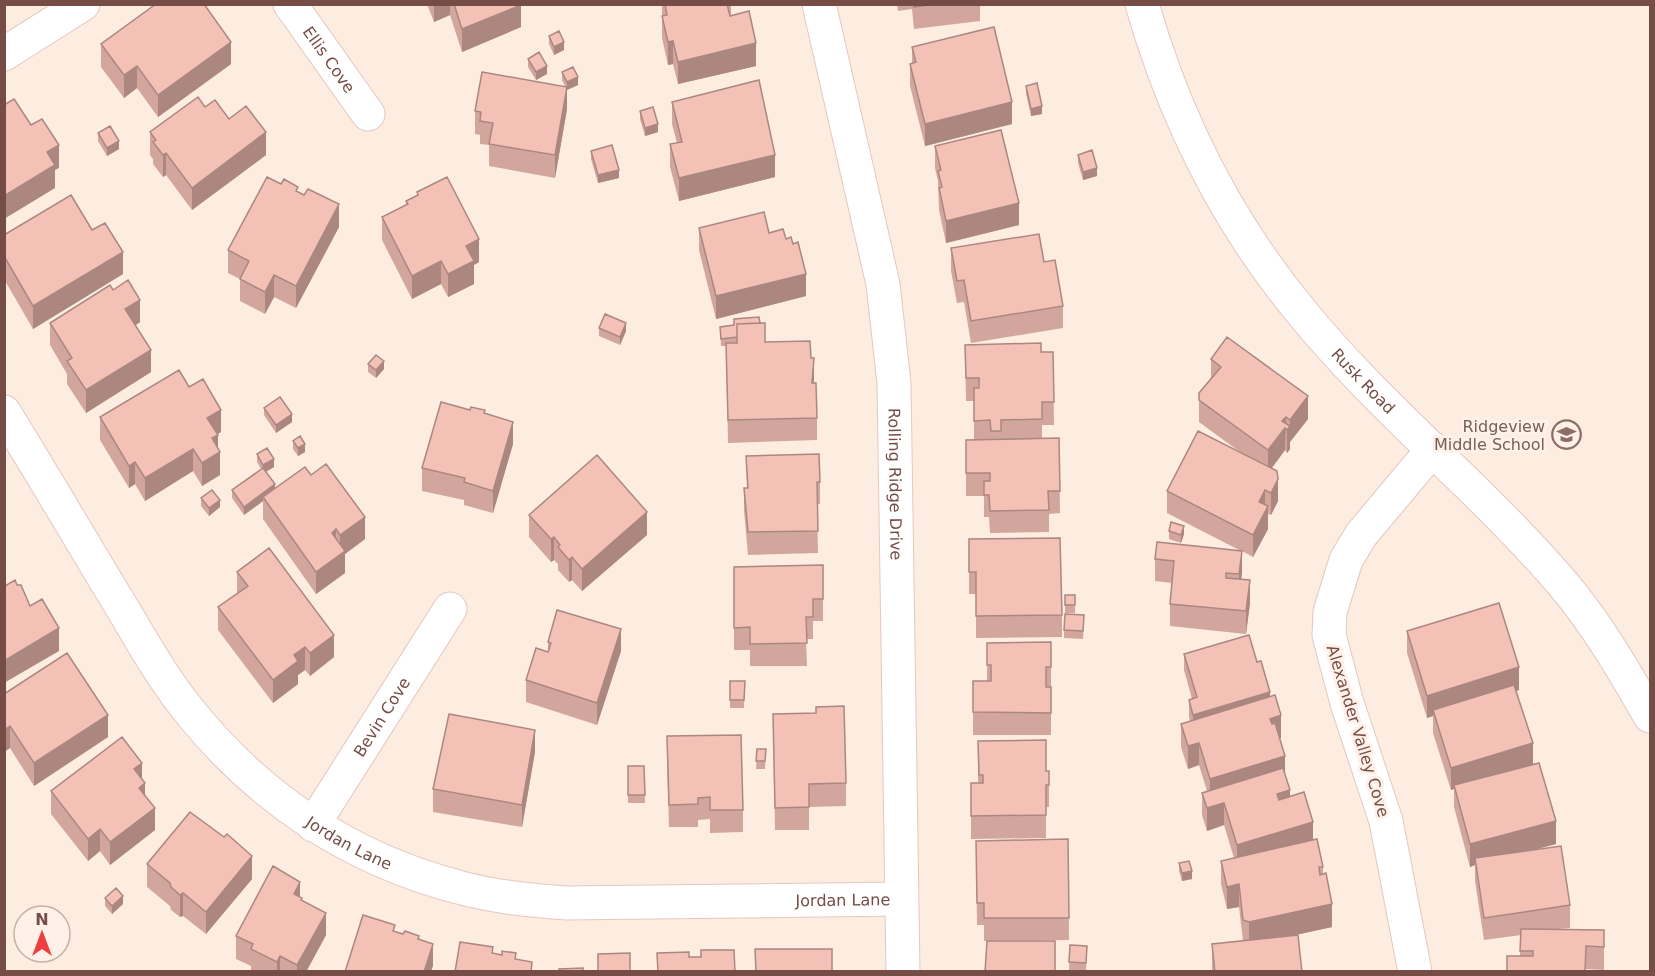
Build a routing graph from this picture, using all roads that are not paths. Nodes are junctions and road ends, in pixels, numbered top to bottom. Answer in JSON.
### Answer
{"nodes":[{"id":1,"x":83,"y":4,"type":"edge"},
{"id":2,"x":290,"y":4,"type":"edge"},
{"id":3,"x":819,"y":4,"type":"edge"},
{"id":4,"x":1142,"y":4,"type":"edge"},
{"id":5,"x":4,"y":54,"type":"edge"},
{"id":6,"x":368,"y":114,"type":"dead end"},
{"id":7,"x":4,"y":412,"type":"edge"},
{"id":8,"x":1432,"y":449,"type":"junction"},
{"id":9,"x":450,"y":609,"type":"dead end"},
{"id":10,"x":1650,"y":716,"type":"edge"},
{"id":11,"x":313,"y":825,"type":"junction"},
{"id":12,"x":901,"y":899,"type":"junction"},
{"id":13,"x":903,"y":972,"type":"edge"},
{"id":14,"x":1415,"y":972,"type":"edge"}],
"edges":[{"from":1,"to":5,"type":"street"},
{"from":2,"to":6,"type":"street","name":"Ellis Cove"},
{"from":3,"to":12,"type":"street","name":"Rolling Ridge Drive"},
{"from":4,"to":8,"type":"street","name":"Rusk Road"},
{"from":7,"to":11,"type":"street","name":"Jordan Lane"},
{"from":8,"to":10,"type":"street","name":"Rusk Road"},
{"from":8,"to":14,"type":"street","name":"Alexander Valley Cove"},
{"from":9,"to":11,"type":"street","name":"Bevin Cove"},
{"from":11,"to":12,"type":"street","name":"Jordan Lane"},
{"from":12,"to":13,"type":"street","name":"Rolling Ridge Drive"}]}
